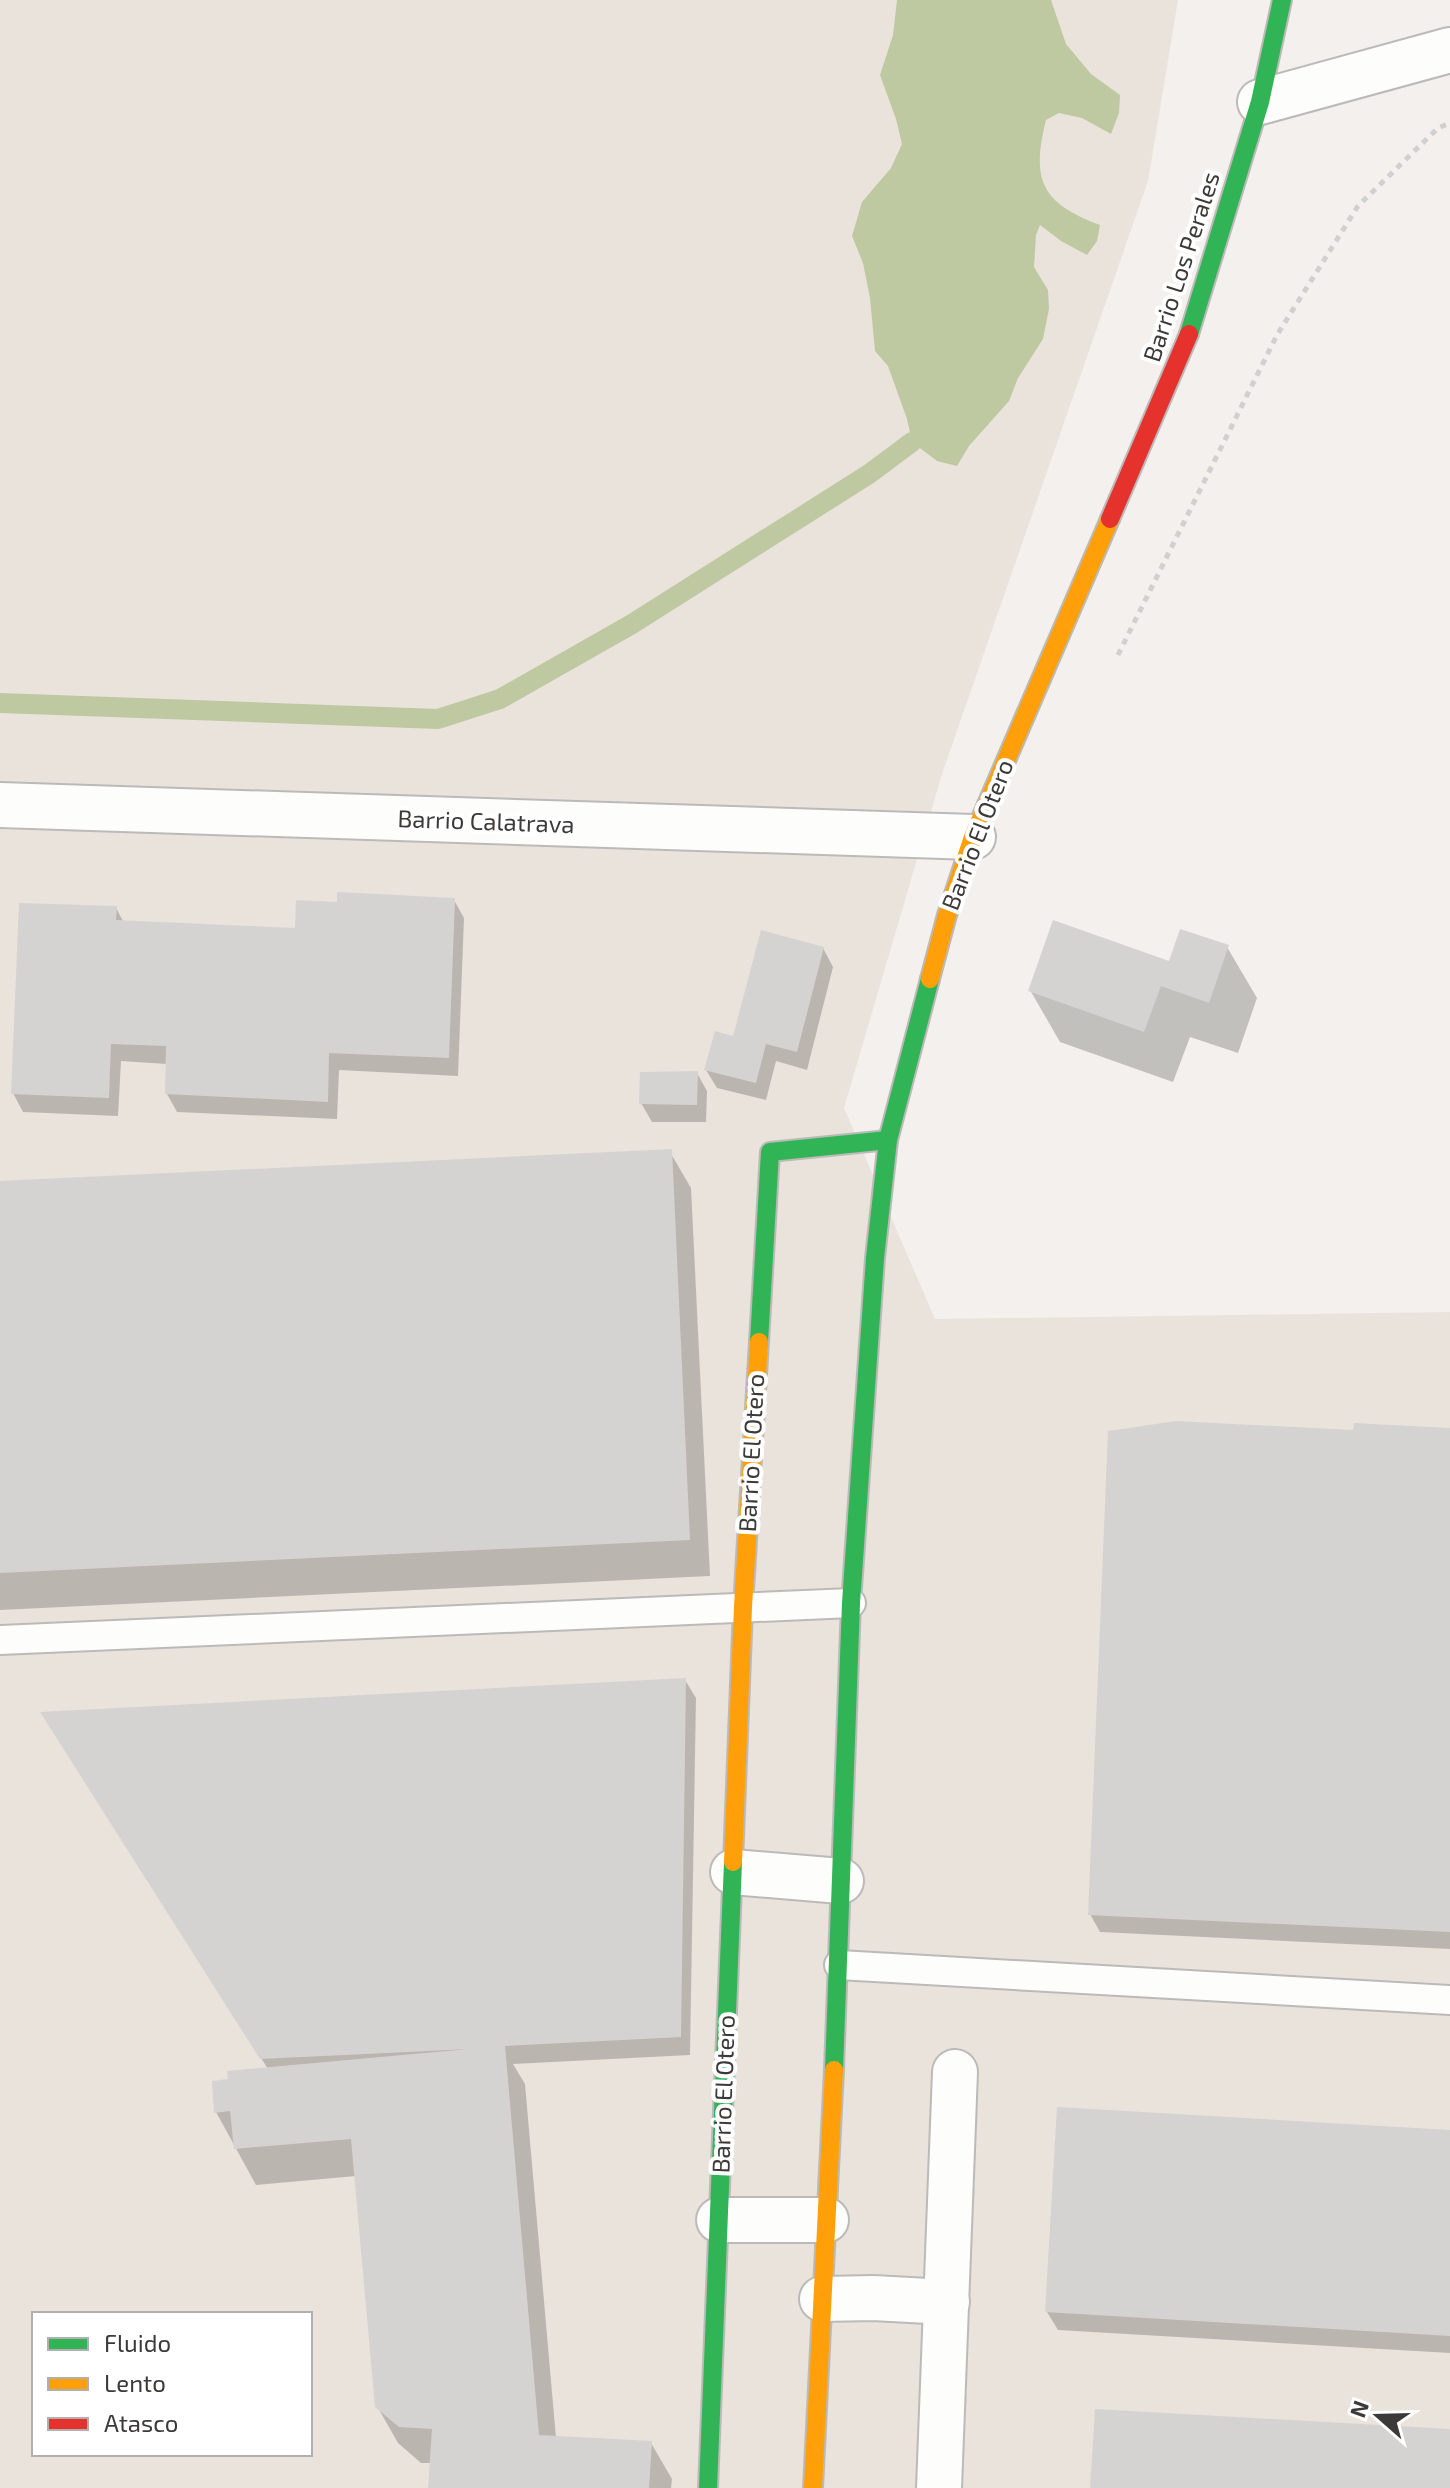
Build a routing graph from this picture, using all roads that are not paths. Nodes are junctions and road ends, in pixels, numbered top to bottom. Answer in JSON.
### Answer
{"nodes":[{"id":1,"x":1281,"y":2,"type":"edge"},
{"id":2,"x":1450,"y":50,"type":"edge"},
{"id":3,"x":1260,"y":102,"type":"junction"},
{"id":4,"x":1101,"y":541,"type":"joint"},
{"id":5,"x":0,"y":805,"type":"edge"},
{"id":6,"x":973,"y":837,"type":"junction"},
{"id":7,"x":888,"y":1140,"type":"junction"},
{"id":8,"x":851,"y":1603,"type":"junction"},
{"id":9,"x":743,"y":1607,"type":"junction"},
{"id":10,"x":0,"y":1640,"type":"edge"},
{"id":11,"x":733,"y":1872,"type":"junction"},
{"id":12,"x":841,"y":1881,"type":"junction"},
{"id":13,"x":839,"y":1965,"type":"junction"},
{"id":14,"x":1450,"y":2000,"type":"edge"},
{"id":15,"x":955,"y":2072,"type":"dead end"},
{"id":16,"x":719,"y":2220,"type":"junction"},
{"id":17,"x":826,"y":2220,"type":"junction"},
{"id":18,"x":822,"y":2299,"type":"junction"},
{"id":19,"x":947,"y":2302,"type":"junction"},
{"id":20,"x":708,"y":2488,"type":"edge"},
{"id":21,"x":813,"y":2488,"type":"edge"},
{"id":22,"x":939,"y":2488,"type":"edge"}],
"edges":[{"from":1,"to":3,"type":"main road","name":"Barrio Los Perales"},
{"from":2,"to":3,"type":"street"},
{"from":3,"to":4,"type":"main road","name":"Barrio Los Perales"},
{"from":4,"to":6,"type":"main road","name":"Barrio El Otero"},
{"from":5,"to":6,"type":"street","name":"Barrio Calatrava"},
{"from":6,"to":7,"type":"main road","name":"Barrio El Otero"},
{"from":7,"to":8,"type":"main road","name":"Barrio El Otero"},
{"from":7,"to":9,"type":"main road","name":"Barrio El Otero"},
{"from":8,"to":9,"type":"lane"},
{"from":8,"to":12,"type":"main road","name":"Barrio El Otero"},
{"from":9,"to":10,"type":"lane"},
{"from":9,"to":11,"type":"main road","name":"Barrio El Otero"},
{"from":11,"to":12,"type":"street"},
{"from":11,"to":16,"type":"main road","name":"Barrio El Otero"},
{"from":12,"to":13,"type":"main road","name":"Barrio El Otero"},
{"from":13,"to":14,"type":"lane"},
{"from":13,"to":17,"type":"main road","name":"Barrio El Otero"},
{"from":15,"to":19,"type":"street"},
{"from":16,"to":17,"type":"street"},
{"from":16,"to":20,"type":"main road","name":"Barrio El Otero"},
{"from":17,"to":18,"type":"main road","name":"Barrio El Otero"},
{"from":18,"to":19,"type":"street"},
{"from":18,"to":21,"type":"main road","name":"Barrio El Otero"},
{"from":19,"to":22,"type":"street"}]}
